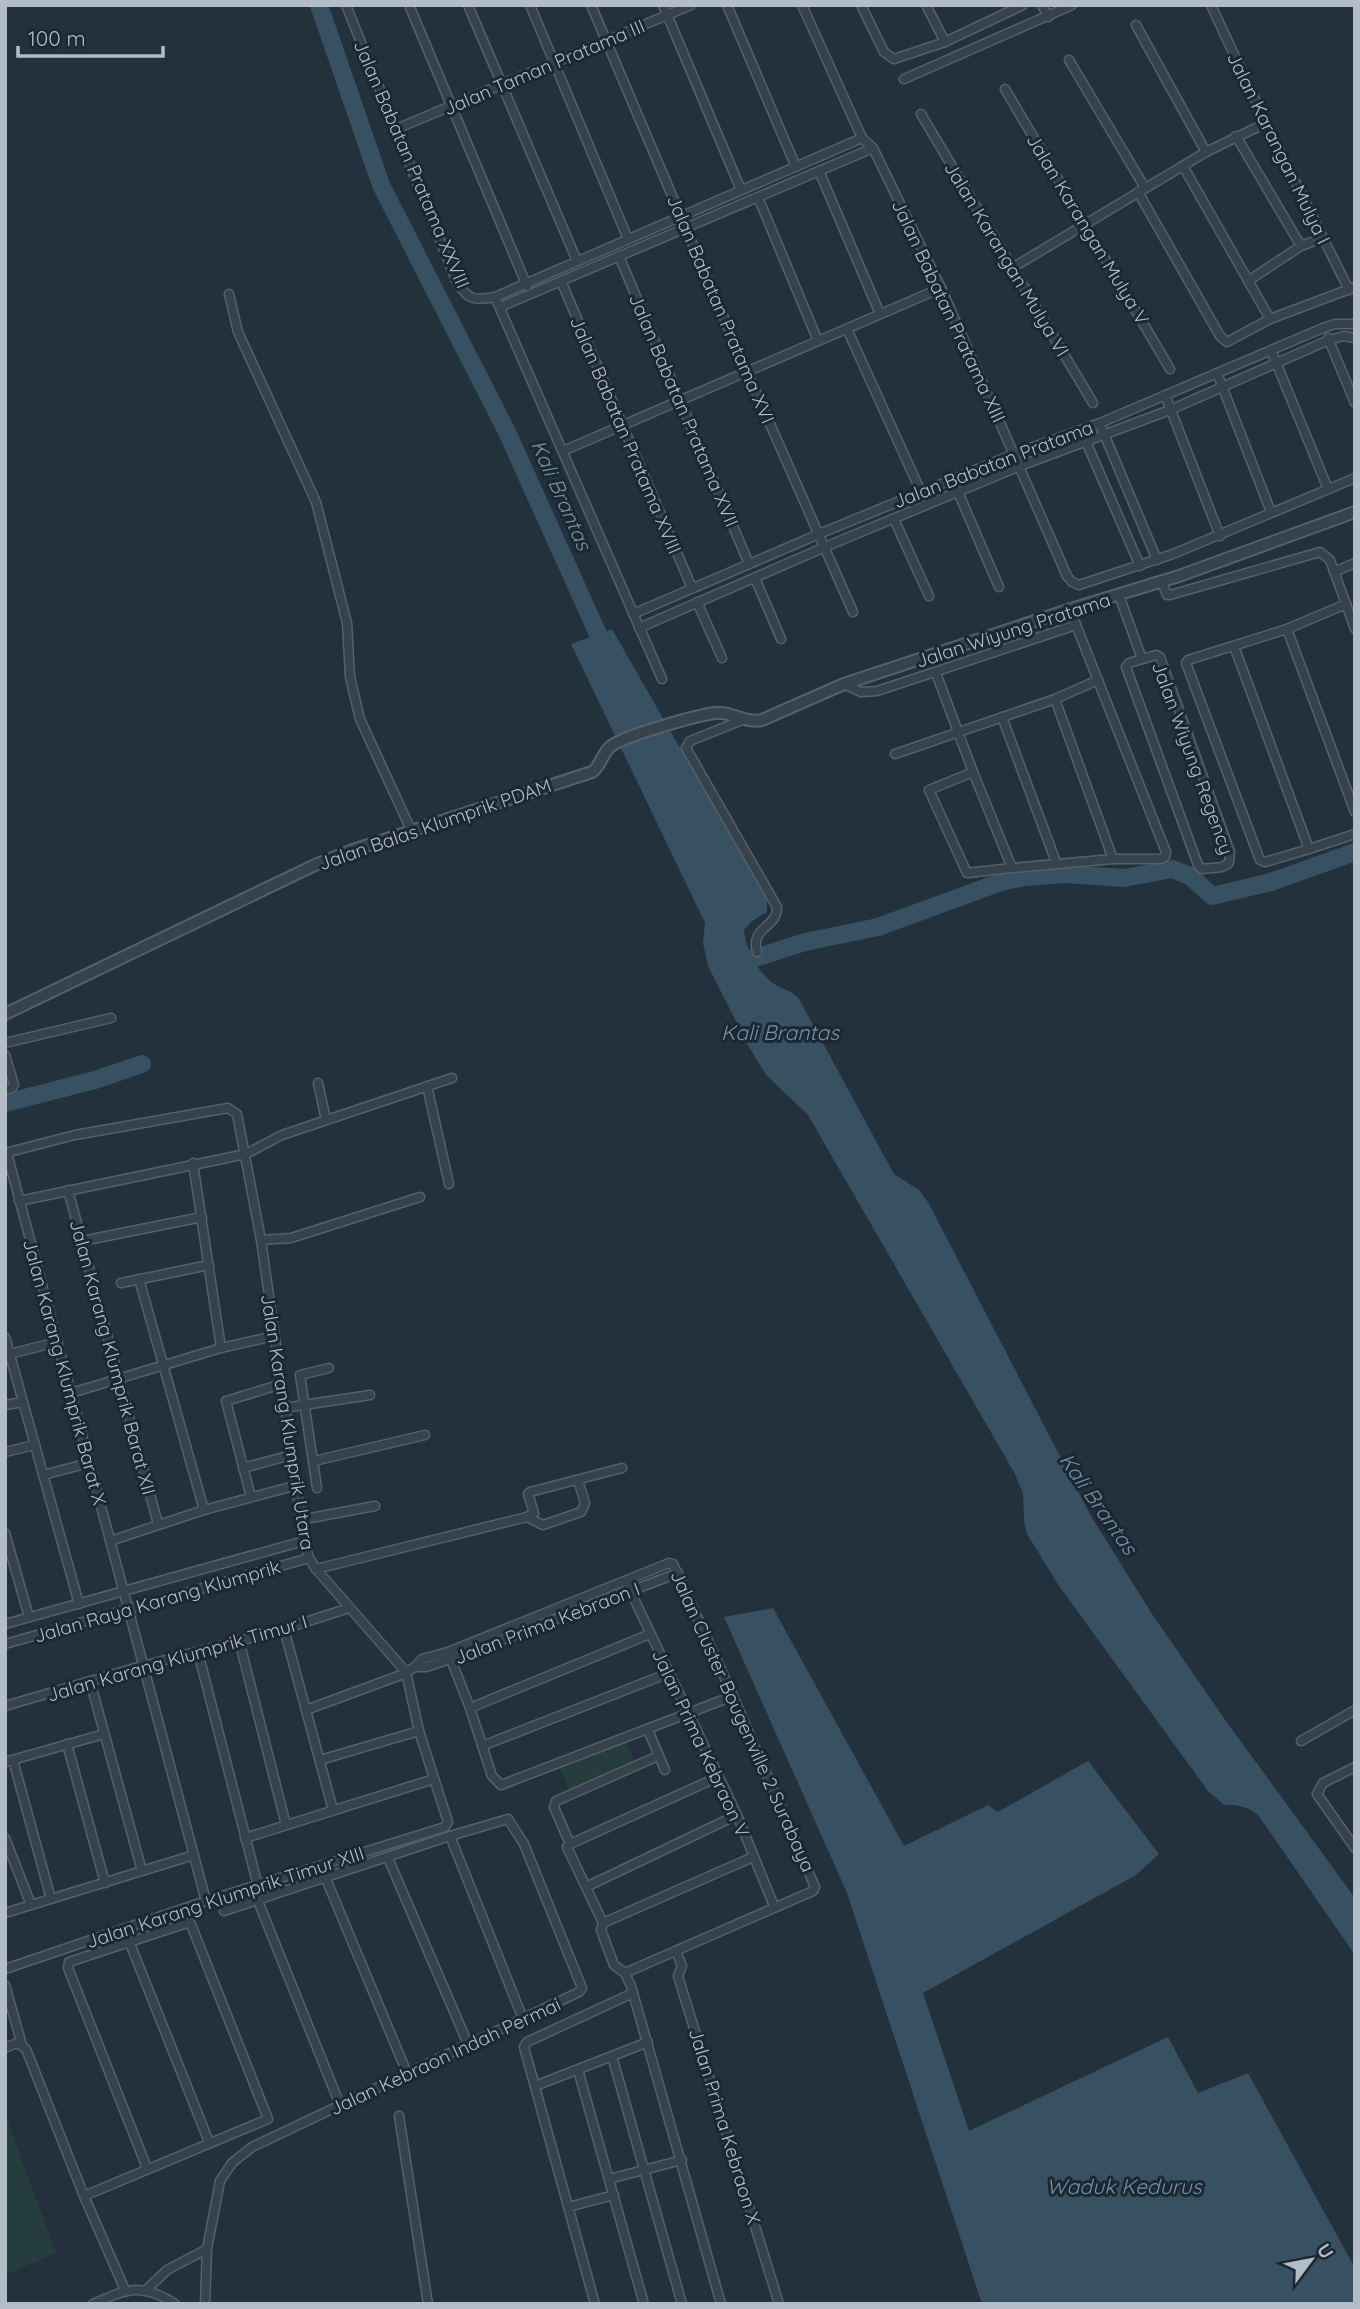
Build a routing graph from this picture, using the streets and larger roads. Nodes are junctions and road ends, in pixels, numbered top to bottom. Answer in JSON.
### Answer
{"nodes":[{"id":1,"x":346,"y":5,"type":"edge"},
{"id":2,"x":409,"y":5,"type":"edge"},
{"id":3,"x":468,"y":5,"type":"edge"},
{"id":4,"x":530,"y":5,"type":"edge"},
{"id":5,"x":592,"y":5,"type":"edge"},
{"id":6,"x":663,"y":5,"type":"edge"},
{"id":7,"x":691,"y":5,"type":"edge"},
{"id":8,"x":727,"y":5,"type":"edge"},
{"id":9,"x":802,"y":5,"type":"edge"},
{"id":10,"x":862,"y":5,"type":"edge"},
{"id":11,"x":926,"y":5,"type":"edge"},
{"id":12,"x":1023,"y":5,"type":"edge"},
{"id":13,"x":1072,"y":5,"type":"edge"},
{"id":14,"x":1211,"y":5,"type":"edge"},
{"id":15,"x":1045,"y":12,"type":"edge"},
{"id":16,"x":667,"y":15,"type":"junction"},
{"id":17,"x":1136,"y":25,"type":"dead end"},
{"id":18,"x":607,"y":41,"type":"junction"},
{"id":19,"x":945,"y":42,"type":"junction"},
{"id":20,"x":1069,"y":60,"type":"dead end"},
{"id":21,"x":554,"y":63,"type":"junction"},
{"id":22,"x":904,"y":79,"type":"dead end"},
{"id":23,"x":502,"y":85,"type":"junction"},
{"id":24,"x":1005,"y":89,"type":"dead end"},
{"id":25,"x":452,"y":106,"type":"junction"},
{"id":26,"x":921,"y":114,"type":"dead end"},
{"id":27,"x":1266,"y":123,"type":"junction"},
{"id":28,"x":396,"y":130,"type":"junction"},
{"id":29,"x":1236,"y":136,"type":"junction"},
{"id":30,"x":862,"y":138,"type":"junction"},
{"id":31,"x":873,"y":148,"type":"junction"},
{"id":32,"x":1206,"y":152,"type":"junction"},
{"id":33,"x":1182,"y":166,"type":"junction"},
{"id":34,"x":796,"y":167,"type":"junction"},
{"id":35,"x":819,"y":171,"type":"junction"},
{"id":36,"x":741,"y":190,"type":"junction"},
{"id":37,"x":1141,"y":190,"type":"junction"},
{"id":38,"x":758,"y":197,"type":"junction"},
{"id":39,"x":681,"y":216,"type":"junction"},
{"id":40,"x":1085,"y":223,"type":"junction"},
{"id":41,"x":685,"y":228,"type":"junction"},
{"id":42,"x":1322,"y":238,"type":"junction"},
{"id":43,"x":628,"y":239,"type":"junction"},
{"id":44,"x":1301,"y":246,"type":"junction"},
{"id":45,"x":619,"y":256,"type":"junction"},
{"id":46,"x":577,"y":261,"type":"junction"},
{"id":47,"x":1012,"y":268,"type":"junction"},
{"id":48,"x":561,"y":281,"type":"junction"},
{"id":49,"x":1248,"y":281,"type":"junction"},
{"id":50,"x":526,"y":284,"type":"junction"},
{"id":51,"x":941,"y":288,"type":"junction"},
{"id":52,"x":1352,"y":288,"type":"edge"},
{"id":53,"x":229,"y":293,"type":"dead end"},
{"id":54,"x":530,"y":294,"type":"junction"},
{"id":55,"x":495,"y":297,"type":"junction"},
{"id":56,"x":500,"y":307,"type":"junction"},
{"id":57,"x":880,"y":314,"type":"junction"},
{"id":58,"x":1270,"y":319,"type":"junction"},
{"id":59,"x":1355,"y":324,"type":"edge"},
{"id":60,"x":1323,"y":328,"type":"junction"},
{"id":61,"x":847,"y":329,"type":"junction"},
{"id":62,"x":1355,"y":338,"type":"edge"},
{"id":63,"x":1329,"y":340,"type":"junction"},
{"id":64,"x":818,"y":341,"type":"junction"},
{"id":65,"x":1271,"y":350,"type":"junction"},
{"id":66,"x":1276,"y":363,"type":"junction"},
{"id":67,"x":1170,"y":369,"type":"dead end"},
{"id":68,"x":747,"y":372,"type":"junction"},
{"id":69,"x":1217,"y":373,"type":"junction"},
{"id":70,"x":1222,"y":387,"type":"junction"},
{"id":71,"x":1165,"y":395,"type":"junction"},
{"id":72,"x":679,"y":401,"type":"junction"},
{"id":73,"x":1093,"y":403,"type":"dead end"},
{"id":74,"x":1355,"y":403,"type":"edge"},
{"id":75,"x":1170,"y":410,"type":"junction"},
{"id":76,"x":1100,"y":423,"type":"junction"},
{"id":77,"x":623,"y":426,"type":"junction"},
{"id":78,"x":1081,"y":430,"type":"junction"},
{"id":79,"x":1104,"y":434,"type":"junction"},
{"id":80,"x":1085,"y":441,"type":"junction"},
{"id":81,"x":563,"y":452,"type":"junction"},
{"id":82,"x":1014,"y":454,"type":"junction"},
{"id":83,"x":1020,"y":466,"type":"junction"},
{"id":84,"x":1355,"y":478,"type":"edge"},
{"id":85,"x":1328,"y":489,"type":"junction"},
{"id":86,"x":920,"y":492,"type":"junction"},
{"id":87,"x":958,"y":492,"type":"junction"},
{"id":88,"x":1271,"y":512,"type":"junction"},
{"id":89,"x":1355,"y":512,"type":"edge"},
{"id":90,"x":894,"y":519,"type":"junction"},
{"id":91,"x":819,"y":534,"type":"junction"},
{"id":92,"x":1220,"y":536,"type":"junction"},
{"id":93,"x":825,"y":547,"type":"junction"},
{"id":94,"x":1157,"y":560,"type":"junction"},
{"id":95,"x":1355,"y":563,"type":"edge"},
{"id":96,"x":749,"y":564,"type":"junction"},
{"id":97,"x":1140,"y":565,"type":"junction"},
{"id":98,"x":1334,"y":572,"type":"junction"},
{"id":99,"x":755,"y":578,"type":"junction"},
{"id":100,"x":1162,"y":582,"type":"junction"},
{"id":101,"x":1079,"y":584,"type":"joint"},
{"id":102,"x":999,"y":587,"type":"dead end"},
{"id":103,"x":692,"y":588,"type":"junction"},
{"id":104,"x":929,"y":596,"type":"dead end"},
{"id":105,"x":1119,"y":596,"type":"junction"},
{"id":106,"x":697,"y":602,"type":"junction"},
{"id":107,"x":1346,"y":604,"type":"junction"},
{"id":108,"x":1071,"y":609,"type":"junction"},
{"id":109,"x":853,"y":612,"type":"dead end"},
{"id":110,"x":633,"y":614,"type":"junction"},
{"id":111,"x":1076,"y":625,"type":"junction"},
{"id":112,"x":639,"y":628,"type":"junction"},
{"id":113,"x":1287,"y":629,"type":"junction"},
{"id":114,"x":1355,"y":629,"type":"edge"},
{"id":115,"x":781,"y":639,"type":"dead end"},
{"id":116,"x":1234,"y":646,"type":"junction"},
{"id":117,"x":722,"y":659,"type":"dead end"},
{"id":118,"x":1142,"y":659,"type":"junction"},
{"id":119,"x":936,"y":673,"type":"junction"},
{"id":120,"x":662,"y":679,"type":"dead end"},
{"id":121,"x":1098,"y":680,"type":"junction"},
{"id":122,"x":844,"y":684,"type":"junction"},
{"id":123,"x":1055,"y":699,"type":"junction"},
{"id":124,"x":1002,"y":717,"type":"junction"},
{"id":125,"x":745,"y":719,"type":"junction"},
{"id":126,"x":670,"y":724,"type":"joint"},
{"id":127,"x":958,"y":731,"type":"junction"},
{"id":128,"x":895,"y":754,"type":"dead end"},
{"id":129,"x":972,"y":772,"type":"junction"},
{"id":130,"x":1355,"y":812,"type":"edge"},
{"id":131,"x":411,"y":830,"type":"junction"},
{"id":132,"x":1355,"y":834,"type":"edge"},
{"id":133,"x":1309,"y":849,"type":"junction"},
{"id":134,"x":1113,"y":859,"type":"junction"},
{"id":135,"x":1056,"y":862,"type":"junction"},
{"id":136,"x":1012,"y":868,"type":"junction"},
{"id":137,"x":757,"y":952,"type":"dead end"},
{"id":138,"x":5,"y":1014,"type":"edge"},
{"id":139,"x":110,"y":1018,"type":"dead end"},
{"id":140,"x":5,"y":1043,"type":"edge"},
{"id":141,"x":5,"y":1055,"type":"edge"},
{"id":142,"x":452,"y":1078,"type":"dead end"},
{"id":143,"x":318,"y":1083,"type":"dead end"},
{"id":144,"x":427,"y":1086,"type":"junction"},
{"id":145,"x":5,"y":1090,"type":"edge"},
{"id":146,"x":326,"y":1120,"type":"junction"},
{"id":147,"x":6,"y":1153,"type":"edge"},
{"id":148,"x":246,"y":1154,"type":"junction"},
{"id":149,"x":193,"y":1163,"type":"junction"},
{"id":150,"x":449,"y":1184,"type":"dead end"},
{"id":151,"x":68,"y":1190,"type":"junction"},
{"id":152,"x":420,"y":1197,"type":"dead end"},
{"id":153,"x":19,"y":1201,"type":"junction"},
{"id":154,"x":202,"y":1217,"type":"junction"},
{"id":155,"x":265,"y":1240,"type":"junction"},
{"id":156,"x":82,"y":1241,"type":"junction"},
{"id":157,"x":209,"y":1265,"type":"junction"},
{"id":158,"x":139,"y":1279,"type":"junction"},
{"id":159,"x":121,"y":1283,"type":"dead end"},
{"id":160,"x":274,"y":1336,"type":"junction"},
{"id":161,"x":5,"y":1337,"type":"edge"},
{"id":162,"x":57,"y":1342,"type":"junction"},
{"id":163,"x":221,"y":1348,"type":"junction"},
{"id":164,"x":8,"y":1355,"type":"edge"},
{"id":165,"x":163,"y":1365,"type":"junction"},
{"id":166,"x":329,"y":1368,"type":"dead end"},
{"id":167,"x":119,"y":1380,"type":"junction"},
{"id":168,"x":282,"y":1384,"type":"junction"},
{"id":169,"x":71,"y":1393,"type":"junction"},
{"id":170,"x":370,"y":1395,"type":"dead end"},
{"id":171,"x":23,"y":1402,"type":"junction"},
{"id":172,"x":5,"y":1405,"type":"edge"},
{"id":173,"x":295,"y":1407,"type":"junction"},
{"id":174,"x":425,"y":1435,"type":"dead end"},
{"id":175,"x":35,"y":1445,"type":"junction"},
{"id":176,"x":5,"y":1452,"type":"edge"},
{"id":177,"x":291,"y":1455,"type":"junction"},
{"id":178,"x":314,"y":1461,"type":"junction"},
{"id":179,"x":89,"y":1463,"type":"junction"},
{"id":180,"x":243,"y":1468,"type":"junction"},
{"id":181,"x":622,"y":1468,"type":"dead end"},
{"id":182,"x":43,"y":1475,"type":"junction"},
{"id":183,"x":578,"y":1480,"type":"junction"},
{"id":184,"x":294,"y":1486,"type":"junction"},
{"id":185,"x":317,"y":1488,"type":"dead end"},
{"id":186,"x":251,"y":1497,"type":"junction"},
{"id":187,"x":375,"y":1506,"type":"dead end"},
{"id":188,"x":204,"y":1510,"type":"junction"},
{"id":189,"x":527,"y":1517,"type":"junction"},
{"id":190,"x":300,"y":1520,"type":"junction"},
{"id":191,"x":158,"y":1524,"type":"junction"},
{"id":192,"x":5,"y":1533,"type":"edge"},
{"id":193,"x":110,"y":1541,"type":"junction"},
{"id":194,"x":304,"y":1541,"type":"junction"},
{"id":195,"x":309,"y":1558,"type":"junction"},
{"id":196,"x":669,"y":1563,"type":"joint"},
{"id":197,"x":320,"y":1568,"type":"junction"},
{"id":198,"x":678,"y":1573,"type":"junction"},
{"id":199,"x":626,"y":1581,"type":"junction"},
{"id":200,"x":123,"y":1591,"type":"junction"},
{"id":201,"x":631,"y":1592,"type":"junction"},
{"id":202,"x":79,"y":1604,"type":"junction"},
{"id":203,"x":349,"y":1608,"type":"junction"},
{"id":204,"x":128,"y":1609,"type":"junction"},
{"id":205,"x":29,"y":1617,"type":"junction"},
{"id":206,"x":5,"y":1624,"type":"edge"},
{"id":207,"x":284,"y":1629,"type":"junction"},
{"id":208,"x":650,"y":1634,"type":"junction"},
{"id":209,"x":239,"y":1640,"type":"junction"},
{"id":210,"x":5,"y":1644,"type":"edge"},
{"id":211,"x":198,"y":1652,"type":"junction"},
{"id":212,"x":449,"y":1656,"type":"junction"},
{"id":213,"x":143,"y":1666,"type":"junction"},
{"id":214,"x":406,"y":1672,"type":"junction"},
{"id":215,"x":669,"y":1674,"type":"junction"},
{"id":216,"x":90,"y":1681,"type":"junction"},
{"id":217,"x":733,"y":1696,"type":"junction"},
{"id":218,"x":5,"y":1706,"type":"edge"},
{"id":219,"x":470,"y":1709,"type":"junction"},
{"id":220,"x":306,"y":1710,"type":"junction"},
{"id":221,"x":1355,"y":1710,"type":"edge"},
{"id":222,"x":688,"y":1714,"type":"junction"},
{"id":223,"x":648,"y":1730,"type":"junction"},
{"id":224,"x":419,"y":1731,"type":"junction"},
{"id":225,"x":104,"y":1734,"type":"junction"},
{"id":226,"x":1301,"y":1741,"type":"dead end"},
{"id":227,"x":66,"y":1744,"type":"junction"},
{"id":228,"x":482,"y":1746,"type":"junction"},
{"id":229,"x":658,"y":1756,"type":"junction"},
{"id":230,"x":320,"y":1760,"type":"junction"},
{"id":231,"x":9,"y":1761,"type":"edge"},
{"id":232,"x":1355,"y":1767,"type":"edge"},
{"id":233,"x":665,"y":1770,"type":"dead end"},
{"id":234,"x":718,"y":1777,"type":"junction"},
{"id":235,"x":434,"y":1779,"type":"junction"},
{"id":236,"x":333,"y":1810,"type":"junction"},
{"id":237,"x":737,"y":1815,"type":"junction"},
{"id":238,"x":286,"y":1825,"type":"junction"},
{"id":239,"x":445,"y":1827,"type":"joint"},
{"id":240,"x":450,"y":1836,"type":"junction"},
{"id":241,"x":5,"y":1838,"type":"edge"},
{"id":242,"x":245,"y":1838,"type":"junction"},
{"id":243,"x":570,"y":1844,"type":"junction"},
{"id":244,"x":1355,"y":1849,"type":"edge"},
{"id":245,"x":194,"y":1855,"type":"junction"},
{"id":246,"x":753,"y":1857,"type":"junction"},
{"id":247,"x":388,"y":1858,"type":"junction"},
{"id":248,"x":142,"y":1871,"type":"junction"},
{"id":249,"x":326,"y":1879,"type":"junction"},
{"id":250,"x":105,"y":1882,"type":"junction"},
{"id":251,"x":814,"y":1882,"type":"joint"},
{"id":252,"x":258,"y":1886,"type":"junction"},
{"id":253,"x":586,"y":1887,"type":"junction"},
{"id":254,"x":51,"y":1899,"type":"junction"},
{"id":255,"x":206,"y":1901,"type":"junction"},
{"id":256,"x":258,"y":1901,"type":"junction"},
{"id":257,"x":31,"y":1905,"type":"junction"},
{"id":258,"x":774,"y":1906,"type":"junction"},
{"id":259,"x":224,"y":1911,"type":"dead end"},
{"id":260,"x":5,"y":1913,"type":"edge"},
{"id":261,"x":603,"y":1923,"type":"junction"},
{"id":262,"x":129,"y":1941,"type":"junction"},
{"id":263,"x":678,"y":1957,"type":"junction"},
{"id":264,"x":5,"y":1969,"type":"edge"},
{"id":265,"x":629,"y":1983,"type":"junction"},
{"id":266,"x":5,"y":1985,"type":"edge"},
{"id":267,"x":523,"y":2019,"type":"junction"},
{"id":268,"x":648,"y":2042,"type":"junction"},
{"id":269,"x":22,"y":2045,"type":"junction"},
{"id":270,"x":468,"y":2045,"type":"junction"},
{"id":271,"x":5,"y":2048,"type":"edge"},
{"id":272,"x":612,"y":2056,"type":"junction"},
{"id":273,"x":578,"y":2070,"type":"junction"},
{"id":274,"x":407,"y":2073,"type":"junction"},
{"id":275,"x":535,"y":2087,"type":"junction"},
{"id":276,"x":340,"y":2105,"type":"junction"},
{"id":277,"x":399,"y":2116,"type":"dead end"},
{"id":278,"x":209,"y":2142,"type":"junction"},
{"id":279,"x":682,"y":2160,"type":"junction"},
{"id":280,"x":147,"y":2168,"type":"junction"},
{"id":281,"x":644,"y":2170,"type":"junction"},
{"id":282,"x":609,"y":2179,"type":"junction"},
{"id":283,"x":614,"y":2195,"type":"junction"},
{"id":284,"x":83,"y":2196,"type":"junction"},
{"id":285,"x":568,"y":2207,"type":"junction"},
{"id":286,"x":207,"y":2249,"type":"junction"},
{"id":287,"x":125,"y":2290,"type":"junction"},
{"id":288,"x":145,"y":2291,"type":"junction"},
{"id":289,"x":93,"y":2304,"type":"edge"},
{"id":290,"x":175,"y":2304,"type":"edge"},
{"id":291,"x":205,"y":2304,"type":"edge"},
{"id":292,"x":428,"y":2304,"type":"edge"},
{"id":293,"x":595,"y":2304,"type":"edge"},
{"id":294,"x":644,"y":2304,"type":"edge"},
{"id":295,"x":682,"y":2304,"type":"edge"},
{"id":296,"x":721,"y":2304,"type":"edge"},
{"id":297,"x":779,"y":2304,"type":"edge"}],
"edges":[{"from":1,"to":28,"type":"street","name":"Jalan Babatan Pratama XXVIII"},
{"from":2,"to":25,"type":"street"},
{"from":3,"to":23,"type":"street"},
{"from":4,"to":21,"type":"street"},
{"from":5,"to":18,"type":"street","name":"Jalan Babatan Pratama XVI"},
{"from":6,"to":16,"type":"street"},
{"from":7,"to":16,"type":"street","name":"Jalan Taman Pratama III"},
{"from":8,"to":34,"type":"street"},
{"from":9,"to":30,"type":"street"},
{"from":10,"to":19,"type":"street"},
{"from":11,"to":19,"type":"street"},
{"from":12,"to":19,"type":"street"},
{"from":13,"to":15,"type":"street"},
{"from":14,"to":27,"type":"street","name":"Jalan Karangan Mulya I"},
{"from":15,"to":22,"type":"street"},
{"from":16,"to":18,"type":"street","name":"Jalan Taman Pratama III"},
{"from":16,"to":36,"type":"street"},
{"from":17,"to":32,"type":"street"},
{"from":18,"to":21,"type":"street","name":"Jalan Taman Pratama III"},
{"from":18,"to":39,"type":"street","name":"Jalan Babatan Pratama XVI"},
{"from":20,"to":37,"type":"street"},
{"from":21,"to":23,"type":"street","name":"Jalan Taman Pratama III"},
{"from":21,"to":43,"type":"street"},
{"from":23,"to":25,"type":"street","name":"Jalan Taman Pratama III"},
{"from":23,"to":46,"type":"street"},
{"from":24,"to":40,"type":"street","name":"Jalan Karangan Mulya V"},
{"from":25,"to":28,"type":"street","name":"Jalan Taman Pratama III"},
{"from":25,"to":50,"type":"street"},
{"from":26,"to":47,"type":"street","name":"Jalan Karangan Mulya VI"},
{"from":27,"to":29,"type":"street"},
{"from":27,"to":42,"type":"street","name":"Jalan Karangan Mulya I"},
{"from":28,"to":55,"type":"street","name":"Jalan Babatan Pratama XXVIII"},
{"from":29,"to":32,"type":"street"},
{"from":29,"to":44,"type":"street","name":"Jalan Karangan Mulya I"},
{"from":30,"to":31,"type":"street"},
{"from":30,"to":34,"type":"street"},
{"from":31,"to":35,"type":"street"},
{"from":31,"to":51,"type":"street","name":"Jalan Babatan Pratama XIII"},
{"from":32,"to":33,"type":"street"},
{"from":33,"to":37,"type":"street"},
{"from":33,"to":49,"type":"street"},
{"from":34,"to":36,"type":"street"},
{"from":35,"to":38,"type":"street"},
{"from":35,"to":57,"type":"street"},
{"from":36,"to":39,"type":"street"},
{"from":37,"to":40,"type":"street"},
{"from":37,"to":58,"type":"street"},
{"from":38,"to":41,"type":"street"},
{"from":38,"to":64,"type":"street"},
{"from":39,"to":41,"type":"street","name":"Jalan Babatan Pratama XVI"},
{"from":39,"to":43,"type":"street"},
{"from":40,"to":47,"type":"street"},
{"from":40,"to":67,"type":"street","name":"Jalan Karangan Mulya V"},
{"from":41,"to":45,"type":"street"},
{"from":41,"to":68,"type":"street","name":"Jalan Babatan Pratama XVI"},
{"from":42,"to":44,"type":"street"},
{"from":42,"to":52,"type":"street","name":"Jalan Karangan Mulya I"},
{"from":43,"to":46,"type":"street"},
{"from":44,"to":49,"type":"street"},
{"from":45,"to":48,"type":"street"},
{"from":45,"to":72,"type":"street","name":"Jalan Babatan Pratama XVII"},
{"from":46,"to":50,"type":"street"},
{"from":47,"to":73,"type":"street","name":"Jalan Karangan Mulya VI"},
{"from":48,"to":54,"type":"street"},
{"from":48,"to":77,"type":"street","name":"Jalan Babatan Pratama XVIII"},
{"from":49,"to":58,"type":"street"},
{"from":50,"to":54,"type":"street"},
{"from":50,"to":55,"type":"street"},
{"from":51,"to":57,"type":"street"},
{"from":51,"to":82,"type":"street","name":"Jalan Babatan Pratama XIII"},
{"from":52,"to":58,"type":"street"},
{"from":53,"to":131,"type":"street"},
{"from":54,"to":56,"type":"street"},
{"from":55,"to":56,"type":"street"},
{"from":56,"to":81,"type":"street"},
{"from":57,"to":61,"type":"street"},
{"from":59,"to":60,"type":"street","name":"Jalan Babatan Pratama"},
{"from":60,"to":63,"type":"street"},
{"from":60,"to":65,"type":"street","name":"Jalan Babatan Pratama"},
{"from":61,"to":64,"type":"street"},
{"from":61,"to":86,"type":"street"},
{"from":62,"to":63,"type":"street","name":"Jalan Babatan Pratama"},
{"from":63,"to":66,"type":"street","name":"Jalan Babatan Pratama"},
{"from":63,"to":74,"type":"street"},
{"from":64,"to":68,"type":"street"},
{"from":65,"to":66,"type":"street"},
{"from":65,"to":69,"type":"street","name":"Jalan Babatan Pratama"},
{"from":66,"to":70,"type":"street","name":"Jalan Babatan Pratama"},
{"from":66,"to":85,"type":"street"},
{"from":68,"to":72,"type":"street"},
{"from":68,"to":91,"type":"street","name":"Jalan Babatan Pratama XVI"},
{"from":69,"to":70,"type":"street"},
{"from":69,"to":71,"type":"street","name":"Jalan Babatan Pratama"},
{"from":70,"to":75,"type":"street","name":"Jalan Babatan Pratama"},
{"from":70,"to":88,"type":"street"},
{"from":71,"to":75,"type":"street"},
{"from":71,"to":76,"type":"street","name":"Jalan Babatan Pratama"},
{"from":72,"to":77,"type":"street"},
{"from":72,"to":96,"type":"street","name":"Jalan Babatan Pratama XVII"},
{"from":75,"to":79,"type":"street","name":"Jalan Babatan Pratama"},
{"from":75,"to":92,"type":"street"},
{"from":76,"to":78,"type":"street","name":"Jalan Babatan Pratama"},
{"from":76,"to":79,"type":"street"},
{"from":77,"to":81,"type":"street"},
{"from":77,"to":103,"type":"street","name":"Jalan Babatan Pratama XVIII"},
{"from":78,"to":80,"type":"street"},
{"from":78,"to":82,"type":"street","name":"Jalan Babatan Pratama"},
{"from":79,"to":80,"type":"street","name":"Jalan Babatan Pratama"},
{"from":79,"to":94,"type":"street"},
{"from":80,"to":83,"type":"street","name":"Jalan Babatan Pratama"},
{"from":80,"to":97,"type":"street"},
{"from":81,"to":110,"type":"street"},
{"from":82,"to":83,"type":"street","name":"Jalan Babatan Pratama XIII"},
{"from":82,"to":86,"type":"street","name":"Jalan Babatan Pratama"},
{"from":83,"to":87,"type":"street","name":"Jalan Babatan Pratama"},
{"from":83,"to":101,"type":"street","name":"Jalan Babatan Pratama XIII"},
{"from":84,"to":85,"type":"street","name":"Jalan Wiyung Pratama"},
{"from":85,"to":88,"type":"street","name":"Jalan Wiyung Pratama"},
{"from":86,"to":91,"type":"street","name":"Jalan Babatan Pratama"},
{"from":87,"to":90,"type":"street","name":"Jalan Babatan Pratama"},
{"from":87,"to":102,"type":"street"},
{"from":88,"to":92,"type":"street","name":"Jalan Wiyung Pratama"},
{"from":89,"to":100,"type":"street","name":"Jalan Wiyung Pratama"},
{"from":90,"to":93,"type":"street","name":"Jalan Babatan Pratama"},
{"from":90,"to":104,"type":"street"},
{"from":91,"to":93,"type":"street","name":"Jalan Babatan Pratama XVI"},
{"from":91,"to":96,"type":"street","name":"Jalan Babatan Pratama"},
{"from":92,"to":94,"type":"street","name":"Jalan Wiyung Pratama"},
{"from":93,"to":99,"type":"street","name":"Jalan Babatan Pratama"},
{"from":93,"to":109,"type":"street","name":"Jalan Babatan Pratama XVI"},
{"from":94,"to":97,"type":"street","name":"Jalan Wiyung Pratama"},
{"from":95,"to":98,"type":"street"},
{"from":96,"to":103,"type":"street","name":"Jalan Babatan Pratama"},
{"from":97,"to":101,"type":"street","name":"Jalan Wiyung Pratama"},
{"from":98,"to":100,"type":"street"},
{"from":98,"to":107,"type":"street"},
{"from":99,"to":106,"type":"street","name":"Jalan Babatan Pratama"},
{"from":99,"to":115,"type":"street"},
{"from":100,"to":105,"type":"street","name":"Jalan Wiyung Pratama"},
{"from":103,"to":110,"type":"street","name":"Jalan Babatan Pratama"},
{"from":105,"to":108,"type":"street","name":"Jalan Wiyung Pratama"},
{"from":105,"to":118,"type":"street","name":"Jalan Wiyung Regency"},
{"from":106,"to":112,"type":"street","name":"Jalan Babatan Pratama"},
{"from":106,"to":117,"type":"street"},
{"from":107,"to":113,"type":"street"},
{"from":107,"to":114,"type":"street"},
{"from":108,"to":111,"type":"street"},
{"from":108,"to":122,"type":"street","name":"Jalan Wiyung Pratama"},
{"from":110,"to":112,"type":"street"},
{"from":111,"to":119,"type":"street"},
{"from":111,"to":121,"type":"street"},
{"from":112,"to":120,"type":"street"},
{"from":113,"to":116,"type":"street"},
{"from":113,"to":130,"type":"street"},
{"from":116,"to":133,"type":"street"},
{"from":116,"to":133,"type":"street"},
{"from":118,"to":118,"type":"street","name":"Jalan Wiyung Regency"},
{"from":119,"to":122,"type":"street"},
{"from":119,"to":127,"type":"street"},
{"from":121,"to":123,"type":"street"},
{"from":121,"to":134,"type":"street"},
{"from":122,"to":125,"type":"street","name":"Jalan Wiyung Pratama"},
{"from":123,"to":124,"type":"street"},
{"from":123,"to":134,"type":"street"},
{"from":124,"to":127,"type":"street"},
{"from":124,"to":135,"type":"street"},
{"from":125,"to":126,"type":"street","name":"Jalan Wiyung Pratama"},
{"from":125,"to":137,"type":"street"},
{"from":126,"to":131,"type":"street","name":"Jalan Balas Klumprik PDAM"},
{"from":127,"to":128,"type":"street"},
{"from":127,"to":129,"type":"street"},
{"from":129,"to":136,"type":"street"},
{"from":129,"to":136,"type":"street"},
{"from":131,"to":138,"type":"street","name":"Jalan Balas Klumprik PDAM"},
{"from":132,"to":133,"type":"street"},
{"from":134,"to":135,"type":"street"},
{"from":135,"to":136,"type":"street"},
{"from":139,"to":140,"type":"street"},
{"from":141,"to":145,"type":"street"},
{"from":142,"to":144,"type":"street"},
{"from":143,"to":146,"type":"street"},
{"from":144,"to":146,"type":"street"},
{"from":144,"to":150,"type":"street"},
{"from":146,"to":148,"type":"street"},
{"from":147,"to":148,"type":"street","name":"Jalan Karang Klumprik Utara"},
{"from":147,"to":153,"type":"street","name":"Jalan Karang Klumprik Barat X"},
{"from":148,"to":149,"type":"street"},
{"from":148,"to":155,"type":"street","name":"Jalan Karang Klumprik Utara"},
{"from":149,"to":151,"type":"street"},
{"from":149,"to":154,"type":"street"},
{"from":151,"to":153,"type":"street"},
{"from":151,"to":156,"type":"street","name":"Jalan Karang Klumprik Barat XII"},
{"from":152,"to":155,"type":"street"},
{"from":153,"to":162,"type":"street","name":"Jalan Karang Klumprik Barat X"},
{"from":154,"to":156,"type":"street"},
{"from":154,"to":157,"type":"street"},
{"from":155,"to":160,"type":"street","name":"Jalan Karang Klumprik Utara"},
{"from":156,"to":167,"type":"street","name":"Jalan Karang Klumprik Barat XII"},
{"from":157,"to":158,"type":"street"},
{"from":157,"to":163,"type":"street"},
{"from":158,"to":159,"type":"street"},
{"from":158,"to":165,"type":"street"},
{"from":160,"to":163,"type":"street"},
{"from":160,"to":168,"type":"street","name":"Jalan Karang Klumprik Utara"},
{"from":161,"to":164,"type":"street"},
{"from":162,"to":164,"type":"street"},
{"from":162,"to":169,"type":"street","name":"Jalan Karang Klumprik Barat X"},
{"from":163,"to":165,"type":"street"},
{"from":164,"to":171,"type":"street"},
{"from":165,"to":167,"type":"street"},
{"from":165,"to":188,"type":"street"},
{"from":166,"to":173,"type":"street"},
{"from":167,"to":169,"type":"street"},
{"from":167,"to":191,"type":"street","name":"Jalan Karang Klumprik Barat XII"},
{"from":168,"to":173,"type":"street","name":"Jalan Karang Klumprik Utara"},
{"from":168,"to":180,"type":"street"},
{"from":169,"to":179,"type":"street","name":"Jalan Karang Klumprik Barat X"},
{"from":170,"to":173,"type":"street"},
{"from":171,"to":172,"type":"street"},
{"from":171,"to":175,"type":"street"},
{"from":173,"to":177,"type":"street","name":"Jalan Karang Klumprik Utara"},
{"from":173,"to":178,"type":"street"},
{"from":174,"to":178,"type":"street"},
{"from":175,"to":176,"type":"street"},
{"from":175,"to":182,"type":"street"},
{"from":177,"to":180,"type":"street"},
{"from":177,"to":184,"type":"street","name":"Jalan Karang Klumprik Utara"},
{"from":178,"to":185,"type":"street"},
{"from":179,"to":182,"type":"street"},
{"from":179,"to":193,"type":"street","name":"Jalan Karang Klumprik Barat X"},
{"from":180,"to":186,"type":"street"},
{"from":181,"to":183,"type":"street"},
{"from":182,"to":202,"type":"street"},
{"from":183,"to":189,"type":"street"},
{"from":183,"to":189,"type":"street"},
{"from":184,"to":186,"type":"street"},
{"from":184,"to":190,"type":"street","name":"Jalan Karang Klumprik Utara"},
{"from":186,"to":188,"type":"street"},
{"from":187,"to":190,"type":"street"},
{"from":188,"to":191,"type":"street"},
{"from":189,"to":197,"type":"street"},
{"from":190,"to":194,"type":"street","name":"Jalan Karang Klumprik Utara"},
{"from":191,"to":193,"type":"street"},
{"from":192,"to":205,"type":"street"},
{"from":193,"to":200,"type":"street","name":"Jalan Karang Klumprik Barat X"},
{"from":194,"to":195,"type":"street","name":"Jalan Karang Klumprik Utara"},
{"from":194,"to":200,"type":"street","name":"Jalan Raya Karang Klumprik"},
{"from":195,"to":197,"type":"street","name":"Jalan Karang Klumprik Utara"},
{"from":195,"to":204,"type":"street","name":"Jalan Raya Karang Klumprik"},
{"from":196,"to":198,"type":"street","name":"Jalan Cluster Bougenville 2 Surabaya"},
{"from":196,"to":199,"type":"street","name":"Jalan Prima Kebraon I"},
{"from":197,"to":203,"type":"street","name":"Jalan Karang Klumprik Utara"},
{"from":198,"to":201,"type":"street","name":"Jalan Prima Kebraon I"},
{"from":198,"to":217,"type":"street","name":"Jalan Cluster Bougenville 2 Surabaya"},
{"from":199,"to":201,"type":"street","name":"Jalan Prima Kebraon V"},
{"from":199,"to":212,"type":"street","name":"Jalan Prima Kebraon I"},
{"from":200,"to":202,"type":"street","name":"Jalan Raya Karang Klumprik"},
{"from":200,"to":204,"type":"street","name":"Jalan Karang Klumprik Barat X"},
{"from":201,"to":208,"type":"street","name":"Jalan Prima Kebraon V"},
{"from":201,"to":212,"type":"street","name":"Jalan Prima Kebraon I"},
{"from":202,"to":205,"type":"street","name":"Jalan Raya Karang Klumprik"},
{"from":203,"to":207,"type":"street","name":"Jalan Karang Klumprik Timur I"},
{"from":203,"to":214,"type":"street","name":"Jalan Karang Klumprik Utara"},
{"from":204,"to":210,"type":"street","name":"Jalan Raya Karang Klumprik"},
{"from":204,"to":213,"type":"street","name":"Jalan Karang Klumprik Barat X"},
{"from":205,"to":206,"type":"street","name":"Jalan Raya Karang Klumprik"},
{"from":207,"to":209,"type":"street","name":"Jalan Karang Klumprik Timur I"},
{"from":207,"to":220,"type":"street"},
{"from":208,"to":215,"type":"street","name":"Jalan Prima Kebraon V"},
{"from":208,"to":219,"type":"street"},
{"from":209,"to":211,"type":"street","name":"Jalan Karang Klumprik Timur I"},
{"from":209,"to":238,"type":"street"},
{"from":211,"to":213,"type":"street","name":"Jalan Karang Klumprik Timur I"},
{"from":211,"to":242,"type":"street"},
{"from":212,"to":214,"type":"street","name":"Jalan Prima Kebraon I"},
{"from":212,"to":219,"type":"street"},
{"from":213,"to":216,"type":"street","name":"Jalan Karang Klumprik Timur I"},
{"from":213,"to":245,"type":"street","name":"Jalan Karang Klumprik Barat X"},
{"from":214,"to":220,"type":"street","name":"Jalan Prima Kebraon I"},
{"from":214,"to":224,"type":"street","name":"Jalan Karang Klumprik Utara"},
{"from":215,"to":222,"type":"street","name":"Jalan Prima Kebraon V"},
{"from":215,"to":228,"type":"street"},
{"from":216,"to":218,"type":"street","name":"Jalan Karang Klumprik Timur I"},
{"from":216,"to":225,"type":"street"},
{"from":217,"to":222,"type":"street"},
{"from":217,"to":251,"type":"street","name":"Jalan Cluster Bougenville 2 Surabaya"},
{"from":219,"to":228,"type":"street"},
{"from":220,"to":230,"type":"street"},
{"from":221,"to":226,"type":"street"},
{"from":222,"to":223,"type":"street"},
{"from":222,"to":234,"type":"street","name":"Jalan Prima Kebraon V"},
{"from":223,"to":228,"type":"street"},
{"from":223,"to":229,"type":"street"},
{"from":224,"to":230,"type":"street"},
{"from":224,"to":235,"type":"street","name":"Jalan Karang Klumprik Utara"},
{"from":225,"to":227,"type":"street"},
{"from":225,"to":248,"type":"street"},
{"from":227,"to":231,"type":"street"},
{"from":227,"to":250,"type":"street"},
{"from":229,"to":233,"type":"street"},
{"from":229,"to":243,"type":"street"},
{"from":230,"to":236,"type":"street"},
{"from":231,"to":254,"type":"street"},
{"from":232,"to":244,"type":"street"},
{"from":234,"to":237,"type":"street","name":"Jalan Prima Kebraon V"},
{"from":234,"to":243,"type":"street"},
{"from":235,"to":236,"type":"street"},
{"from":235,"to":239,"type":"street","name":"Jalan Karang Klumprik Utara"},
{"from":236,"to":238,"type":"street"},
{"from":237,"to":246,"type":"street","name":"Jalan Prima Kebraon V"},
{"from":237,"to":253,"type":"street"},
{"from":238,"to":242,"type":"street"},
{"from":239,"to":252,"type":"street","name":"Jalan Karang Klumprik Timur XIII"},
{"from":240,"to":247,"type":"street","name":"Jalan Kebraon Indah Permai"},
{"from":240,"to":267,"type":"street"},
{"from":240,"to":267,"type":"street","name":"Jalan Kebraon Indah Permai"},
{"from":241,"to":257,"type":"street"},
{"from":242,"to":252,"type":"street"},
{"from":243,"to":253,"type":"street"},
{"from":245,"to":248,"type":"street"},
{"from":245,"to":255,"type":"street","name":"Jalan Karang Klumprik Barat X"},
{"from":246,"to":258,"type":"street","name":"Jalan Prima Kebraon V"},
{"from":246,"to":261,"type":"street"},
{"from":247,"to":249,"type":"street","name":"Jalan Kebraon Indah Permai"},
{"from":247,"to":270,"type":"street"},
{"from":248,"to":250,"type":"street"},
{"from":249,"to":256,"type":"street","name":"Jalan Kebraon Indah Permai"},
{"from":249,"to":274,"type":"street"},
{"from":250,"to":254,"type":"street"},
{"from":251,"to":258,"type":"street","name":"Jalan Kebraon Indah Permai"},
{"from":252,"to":255,"type":"street","name":"Jalan Karang Klumprik Timur XIII"},
{"from":253,"to":261,"type":"street"},
{"from":254,"to":257,"type":"street"},
{"from":255,"to":264,"type":"street","name":"Jalan Karang Klumprik Timur XIII"},
{"from":256,"to":259,"type":"street","name":"Jalan Kebraon Indah Permai"},
{"from":256,"to":276,"type":"street"},
{"from":257,"to":260,"type":"street"},
{"from":258,"to":263,"type":"street","name":"Jalan Kebraon Indah Permai"},
{"from":261,"to":265,"type":"street"},
{"from":262,"to":278,"type":"street"},
{"from":262,"to":278,"type":"street"},
{"from":262,"to":280,"type":"street"},
{"from":263,"to":265,"type":"street","name":"Jalan Kebraon Indah Permai"},
{"from":263,"to":297,"type":"street","name":"Jalan Prima Kebraon X"},
{"from":265,"to":268,"type":"street"},
{"from":265,"to":275,"type":"street","name":"Jalan Kebraon Indah Permai"},
{"from":266,"to":269,"type":"street"},
{"from":267,"to":270,"type":"street","name":"Jalan Kebraon Indah Permai"},
{"from":268,"to":272,"type":"street"},
{"from":268,"to":279,"type":"street"},
{"from":269,"to":271,"type":"street"},
{"from":269,"to":284,"type":"street"},
{"from":270,"to":274,"type":"street","name":"Jalan Kebraon Indah Permai"},
{"from":272,"to":273,"type":"street"},
{"from":272,"to":281,"type":"street"},
{"from":273,"to":275,"type":"street"},
{"from":273,"to":282,"type":"street"},
{"from":274,"to":276,"type":"street","name":"Jalan Kebraon Indah Permai"},
{"from":275,"to":285,"type":"street"},
{"from":276,"to":286,"type":"street","name":"Jalan Kebraon Indah Permai"},
{"from":277,"to":292,"type":"street"},
{"from":278,"to":280,"type":"street"},
{"from":279,"to":281,"type":"street"},
{"from":279,"to":296,"type":"street"},
{"from":280,"to":284,"type":"street"},
{"from":281,"to":282,"type":"street"},
{"from":281,"to":295,"type":"street"},
{"from":282,"to":283,"type":"street"},
{"from":283,"to":285,"type":"street"},
{"from":283,"to":294,"type":"street"},
{"from":284,"to":287,"type":"street"},
{"from":285,"to":293,"type":"street"},
{"from":286,"to":288,"type":"street"},
{"from":286,"to":291,"type":"street","name":"Jalan Kebraon Indah Permai"},
{"from":287,"to":288,"type":"street"},
{"from":287,"to":289,"type":"street"},
{"from":288,"to":290,"type":"street"}]}
